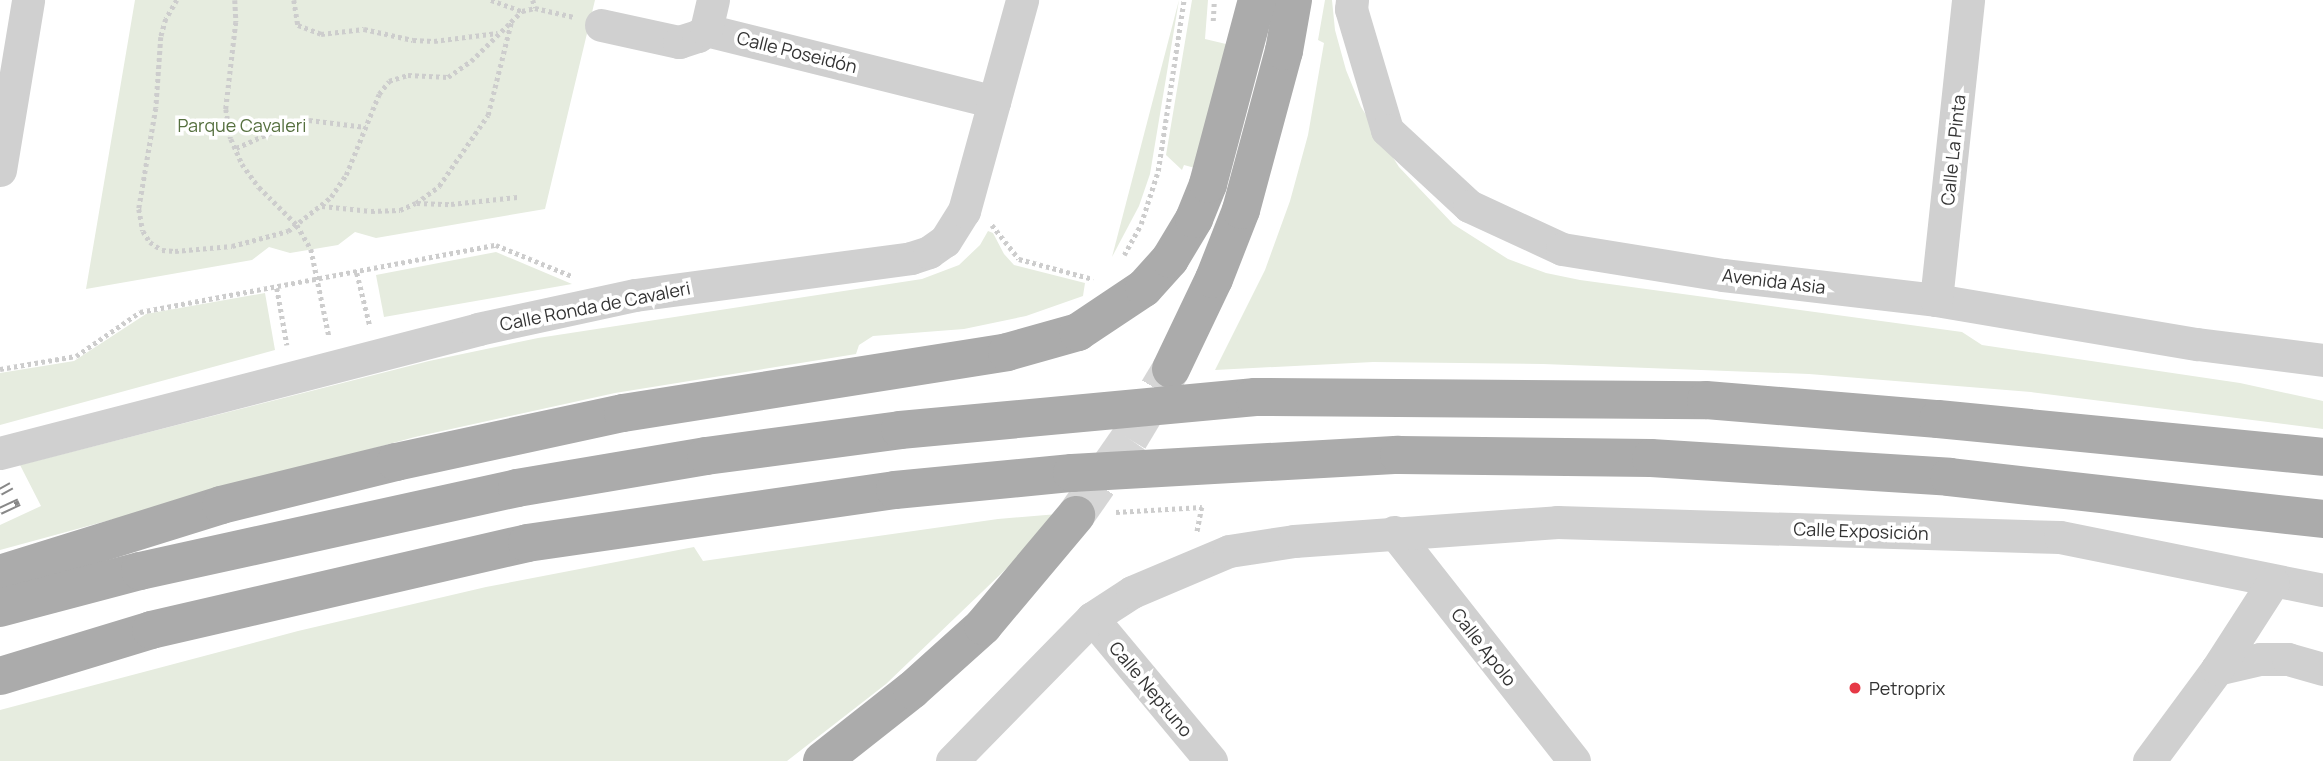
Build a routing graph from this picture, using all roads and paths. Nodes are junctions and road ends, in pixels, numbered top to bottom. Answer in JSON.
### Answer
{"nodes":[{"id":1,"x":28,"y":0,"type":"edge"},
{"id":2,"x":177,"y":0,"type":"edge"},
{"id":3,"x":235,"y":0,"type":"edge"},
{"id":4,"x":294,"y":0,"type":"edge"},
{"id":5,"x":491,"y":0,"type":"edge"},
{"id":6,"x":533,"y":0,"type":"edge"},
{"id":7,"x":1022,"y":0,"type":"edge"},
{"id":8,"x":1184,"y":0,"type":"edge"},
{"id":9,"x":1257,"y":0,"type":"edge"},
{"id":10,"x":1293,"y":0,"type":"edge"},
{"id":11,"x":1968,"y":0,"type":"edge"},
{"id":12,"x":1352,"y":5,"type":"edge"},
{"id":13,"x":535,"y":8,"type":"junction"},
{"id":14,"x":522,"y":11,"type":"junction"},
{"id":15,"x":710,"y":15,"type":"edge"},
{"id":16,"x":512,"y":22,"type":"junction"},
{"id":17,"x":601,"y":25,"type":"joint"},
{"id":18,"x":500,"y":33,"type":"junction"},
{"id":19,"x":994,"y":102,"type":"junction"},
{"id":20,"x":366,"y":127,"type":"junction"},
{"id":21,"x":236,"y":148,"type":"junction"},
{"id":22,"x":0,"y":170,"type":"edge"},
{"id":23,"x":518,"y":197,"type":"dead end"},
{"id":24,"x":416,"y":203,"type":"junction"},
{"id":25,"x":321,"y":206,"type":"junction"},
{"id":26,"x":964,"y":211,"type":"junction"},
{"id":27,"x":297,"y":225,"type":"junction"},
{"id":28,"x":1122,"y":258,"type":"dead end"},
{"id":29,"x":357,"y":272,"type":"junction"},
{"id":30,"x":573,"y":276,"type":"dead end"},
{"id":31,"x":317,"y":280,"type":"junction"},
{"id":32,"x":1104,"y":282,"type":"dead end"},
{"id":33,"x":277,"y":288,"type":"junction"},
{"id":34,"x":1937,"y":300,"type":"junction"},
{"id":35,"x":376,"y":355,"type":"junction"},
{"id":36,"x":2323,"y":360,"type":"edge"},
{"id":37,"x":336,"y":366,"type":"junction"},
{"id":38,"x":0,"y":369,"type":"edge"},
{"id":39,"x":1171,"y":369,"type":"tunnel mouth"},
{"id":40,"x":293,"y":377,"type":"junction"},
{"id":41,"x":0,"y":453,"type":"edge"},
{"id":42,"x":2323,"y":457,"type":"edge"},
{"id":43,"x":1202,"y":507,"type":"dead end"},
{"id":44,"x":1116,"y":512,"type":"dead end"},
{"id":45,"x":1076,"y":515,"type":"tunnel mouth"},
{"id":46,"x":2323,"y":519,"type":"edge"},
{"id":47,"x":1394,"y":532,"type":"junction"},
{"id":48,"x":0,"y":575,"type":"edge"},
{"id":49,"x":2323,"y":590,"type":"edge"},
{"id":50,"x":2265,"y":595,"type":"junction"},
{"id":51,"x":0,"y":608,"type":"edge"},
{"id":52,"x":1092,"y":618,"type":"junction"},
{"id":53,"x":2288,"y":659,"type":"junction"},
{"id":54,"x":2217,"y":668,"type":"junction"},
{"id":55,"x":2323,"y":669,"type":"edge"},
{"id":56,"x":0,"y":676,"type":"edge"},
{"id":57,"x":822,"y":761,"type":"edge"},
{"id":58,"x":952,"y":761,"type":"edge"},
{"id":59,"x":1210,"y":761,"type":"edge"},
{"id":60,"x":1574,"y":761,"type":"edge"},
{"id":61,"x":2149,"y":761,"type":"edge"}],
"edges":[{"from":1,"to":22,"type":"street"},
{"from":2,"to":27,"type":"path"},
{"from":3,"to":21,"type":"path"},
{"from":4,"to":18,"type":"path"},
{"from":5,"to":14,"type":"path"},
{"from":6,"to":13,"type":"path"},
{"from":7,"to":19,"type":"street","name":"Calle Ronda de Cavaleri"},
{"from":8,"to":28,"type":"path"},
{"from":9,"to":48,"type":"main road"},
{"from":10,"to":39,"type":"main road"},
{"from":11,"to":34,"type":"street","name":"Calle La Pinta"},
{"from":12,"to":34,"type":"street","name":"Avenida Asia"},
{"from":13,"to":14,"type":"path"},
{"from":13,"to":17,"type":"path"},
{"from":14,"to":16,"type":"path"},
{"from":15,"to":17,"type":"street","name":"Calle Poseidón"},
{"from":15,"to":19,"type":"street","name":"Calle Poseidón"},
{"from":16,"to":18,"type":"path"},
{"from":16,"to":24,"type":"path"},
{"from":18,"to":20,"type":"path"},
{"from":19,"to":26,"type":"street","name":"Calle Ronda de Cavaleri"},
{"from":20,"to":21,"type":"path"},
{"from":20,"to":25,"type":"path"},
{"from":21,"to":27,"type":"path"},
{"from":23,"to":24,"type":"path"},
{"from":24,"to":25,"type":"path"},
{"from":25,"to":27,"type":"path"},
{"from":26,"to":32,"type":"path"},
{"from":26,"to":35,"type":"street","name":"Calle Ronda de Cavaleri"},
{"from":27,"to":31,"type":"path"},
{"from":29,"to":30,"type":"path"},
{"from":29,"to":31,"type":"path"},
{"from":29,"to":35,"type":"path"},
{"from":31,"to":33,"type":"path"},
{"from":31,"to":37,"type":"path"},
{"from":33,"to":38,"type":"path"},
{"from":33,"to":40,"type":"path"},
{"from":34,"to":36,"type":"street","name":"Avenida Asia"},
{"from":35,"to":37,"type":"street","name":"Calle Ronda de Cavaleri"},
{"from":37,"to":40,"type":"street","name":"Calle Ronda de Cavaleri"},
{"from":40,"to":41,"type":"street","name":"Calle Ronda de Cavaleri"},
{"from":42,"to":51,"type":"main road"},
{"from":43,"to":44,"type":"path"},
{"from":45,"to":57,"type":"main road"},
{"from":46,"to":56,"type":"main road"},
{"from":47,"to":50,"type":"street","name":"Calle Exposición"},
{"from":47,"to":52,"type":"street","name":"Calle Exposición"},
{"from":47,"to":60,"type":"street","name":"Calle Apolo"},
{"from":49,"to":50,"type":"street","name":"Calle Exposición"},
{"from":50,"to":53,"type":"street"},
{"from":50,"to":54,"type":"street"},
{"from":52,"to":58,"type":"street","name":"Calle Exposición"},
{"from":52,"to":59,"type":"street","name":"Calle Neptuno"},
{"from":53,"to":54,"type":"street"},
{"from":53,"to":55,"type":"street"},
{"from":54,"to":61,"type":"street"}]}
